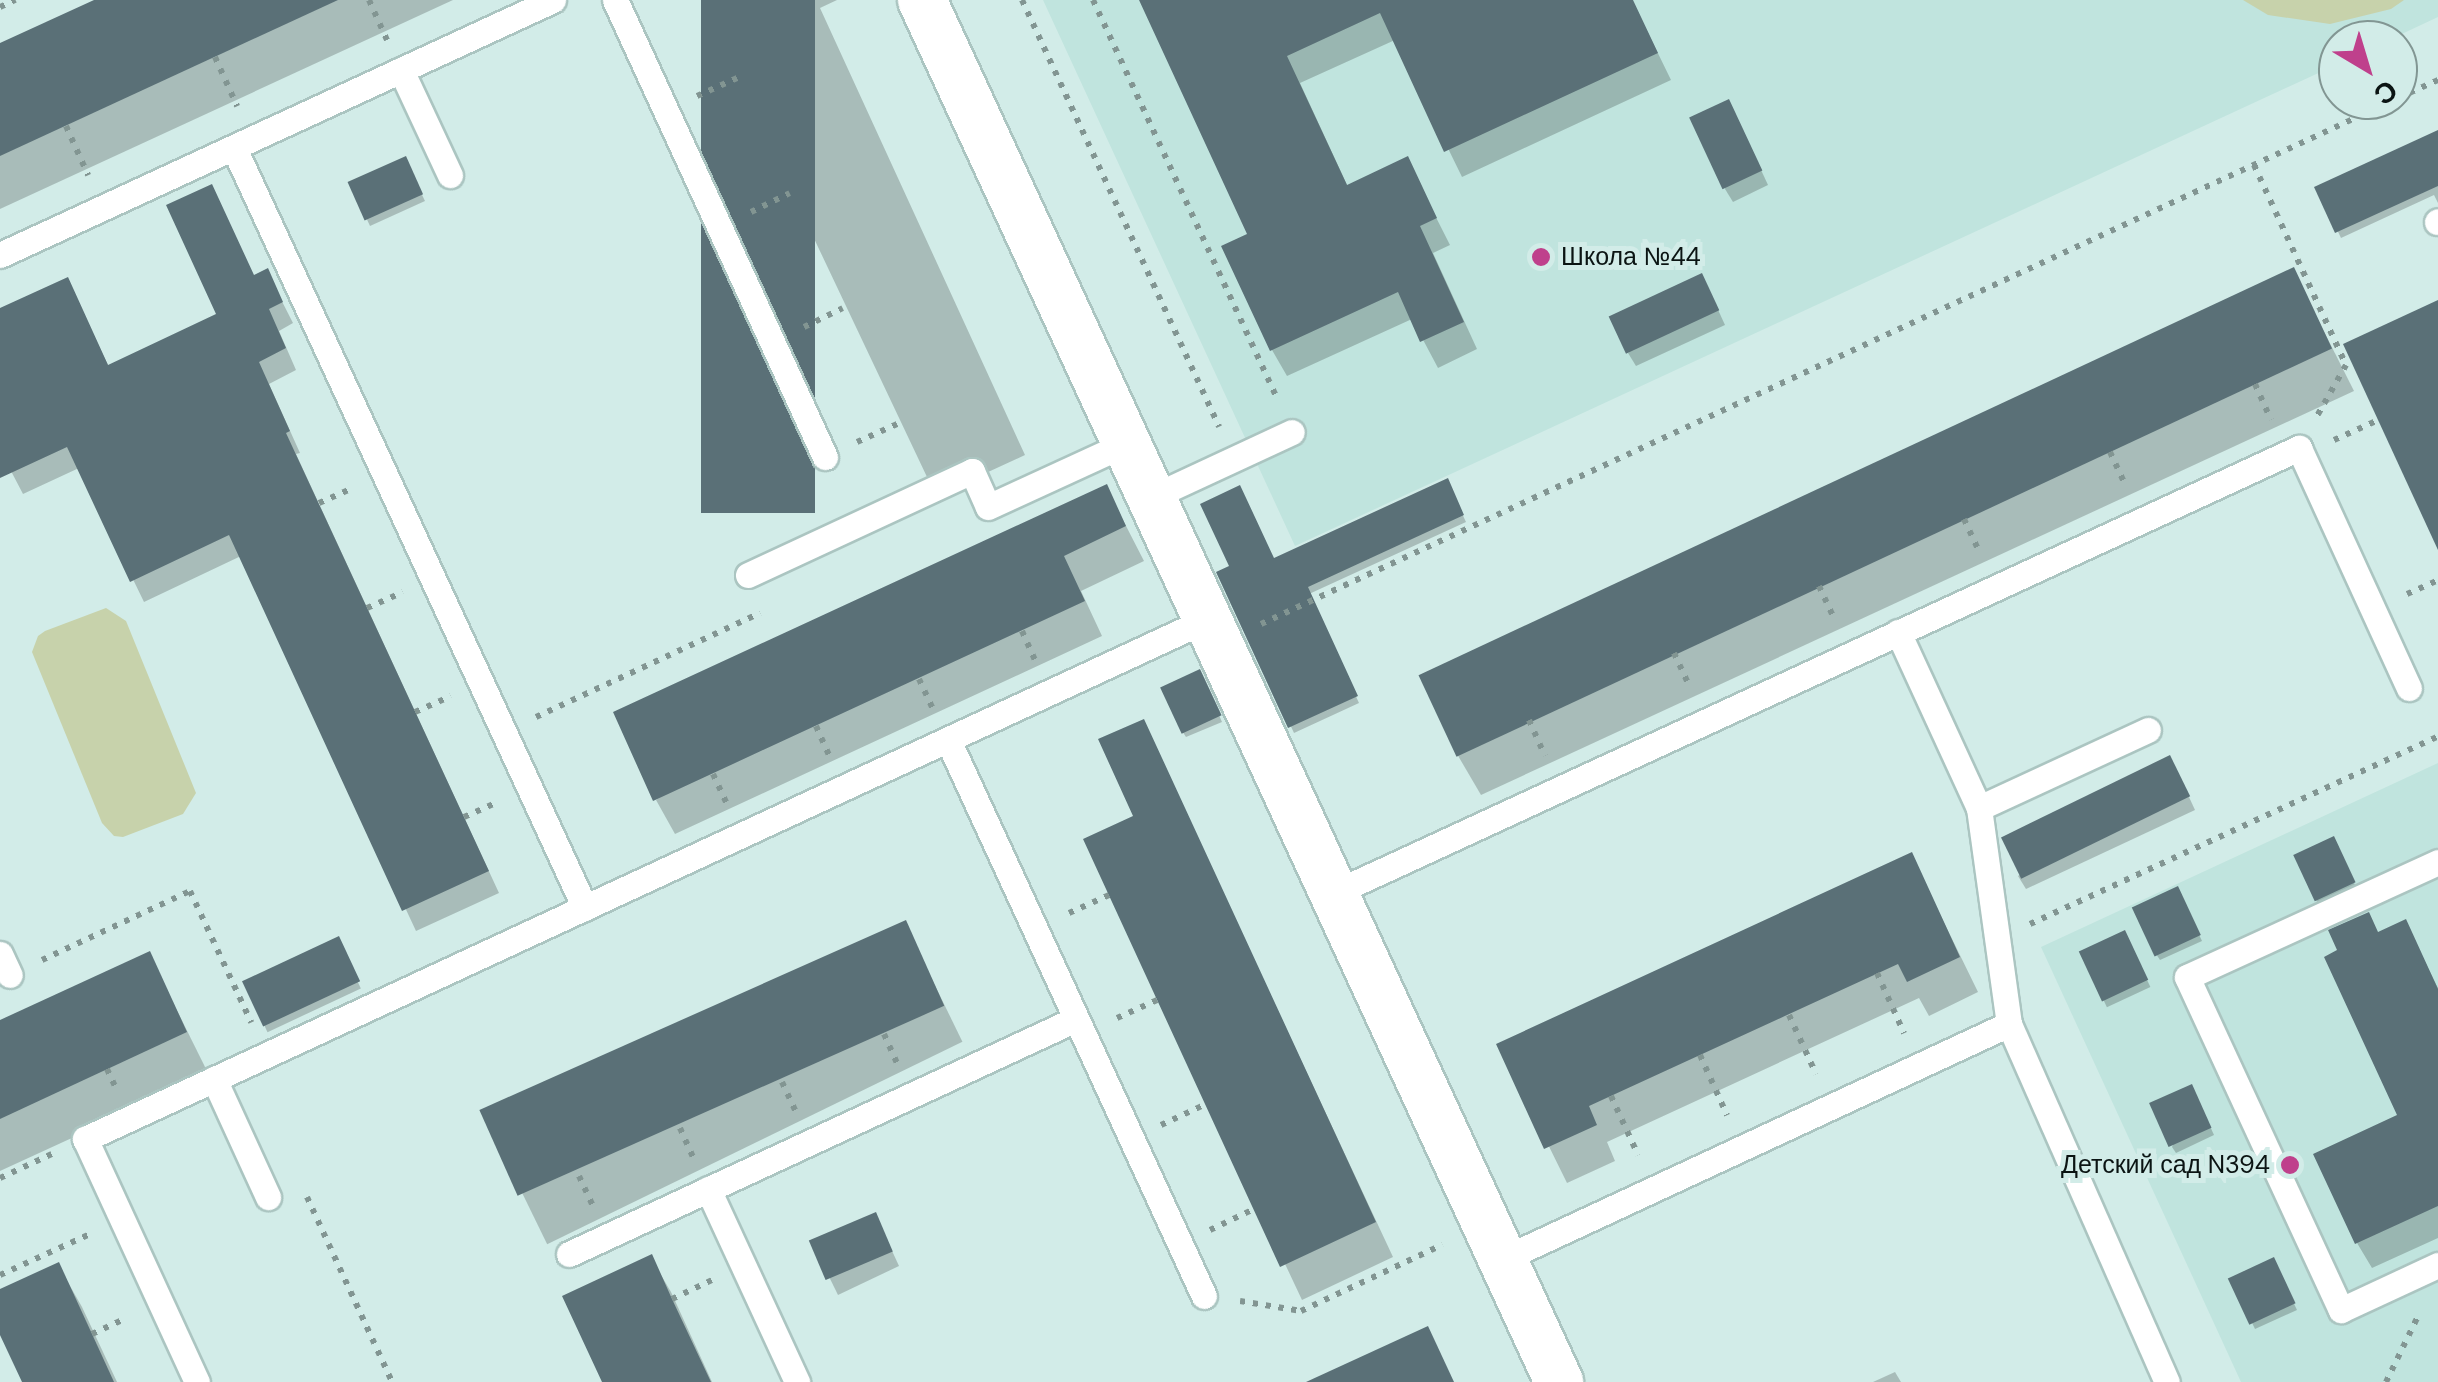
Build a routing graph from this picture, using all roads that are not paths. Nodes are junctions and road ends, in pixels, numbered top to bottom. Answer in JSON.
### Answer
{"nodes":[{"id":1,"x":553,"y":0,"type":"edge"},
{"id":2,"x":615,"y":0,"type":"edge"},
{"id":3,"x":922,"y":0,"type":"edge"},
{"id":4,"x":402,"y":70,"type":"junction"},
{"id":5,"x":243,"y":143,"type":"junction"},
{"id":6,"x":450,"y":176,"type":"dead end"},
{"id":7,"x":0,"y":256,"type":"edge"},
{"id":8,"x":1292,"y":432,"type":"road end"},
{"id":9,"x":1127,"y":443,"type":"junction"},
{"id":10,"x":826,"y":457,"type":"dead end"},
{"id":11,"x":1152,"y":497,"type":"junction"},
{"id":12,"x":748,"y":575,"type":"dead end"},
{"id":13,"x":1214,"y":632,"type":"junction"},
{"id":14,"x":1898,"y":632,"type":"junction"},
{"id":15,"x":2409,"y":688,"type":"dead end"},
{"id":16,"x":2148,"y":730,"type":"dead end"},
{"id":17,"x":948,"y":740,"type":"junction"},
{"id":18,"x":1979,"y":808,"type":"junction"},
{"id":19,"x":2438,"y":862,"type":"edge"},
{"id":20,"x":1334,"y":893,"type":"junction"},
{"id":21,"x":585,"y":908,"type":"junction"},
{"id":22,"x":1076,"y":1018,"type":"junction"},
{"id":23,"x":2009,"y":1024,"type":"junction"},
{"id":24,"x":214,"y":1079,"type":"junction"},
{"id":25,"x":708,"y":1189,"type":"junction"},
{"id":26,"x":268,"y":1197,"type":"dead end"},
{"id":27,"x":1495,"y":1242,"type":"junction"},
{"id":28,"x":568,"y":1254,"type":"dead end"},
{"id":29,"x":2438,"y":1265,"type":"edge"},
{"id":30,"x":1204,"y":1296,"type":"road end"},
{"id":31,"x":197,"y":1382,"type":"edge"},
{"id":32,"x":797,"y":1382,"type":"edge"},
{"id":33,"x":1560,"y":1382,"type":"edge"},
{"id":34,"x":2167,"y":1382,"type":"edge"}],
"edges":[{"from":1,"to":4,"type":"lane"},
{"from":2,"to":10,"type":"lane"},
{"from":3,"to":9,"type":"street"},
{"from":4,"to":5,"type":"lane"},
{"from":4,"to":6,"type":"lane"},
{"from":5,"to":7,"type":"lane"},
{"from":5,"to":21,"type":"lane"},
{"from":8,"to":11,"type":"lane"},
{"from":9,"to":11,"type":"street"},
{"from":9,"to":12,"type":"lane"},
{"from":11,"to":13,"type":"street"},
{"from":13,"to":17,"type":"lane"},
{"from":13,"to":20,"type":"street"},
{"from":14,"to":15,"type":"lane"},
{"from":14,"to":18,"type":"lane"},
{"from":14,"to":20,"type":"lane"},
{"from":16,"to":18,"type":"lane"},
{"from":17,"to":21,"type":"lane"},
{"from":17,"to":22,"type":"lane"},
{"from":18,"to":23,"type":"lane"},
{"from":19,"to":29,"type":"lane"},
{"from":20,"to":27,"type":"street"},
{"from":21,"to":24,"type":"lane"},
{"from":22,"to":25,"type":"lane"},
{"from":22,"to":30,"type":"lane"},
{"from":23,"to":27,"type":"lane"},
{"from":23,"to":34,"type":"lane"},
{"from":24,"to":26,"type":"lane"},
{"from":24,"to":31,"type":"lane"},
{"from":25,"to":28,"type":"lane"},
{"from":25,"to":32,"type":"lane"},
{"from":27,"to":33,"type":"street"}]}
